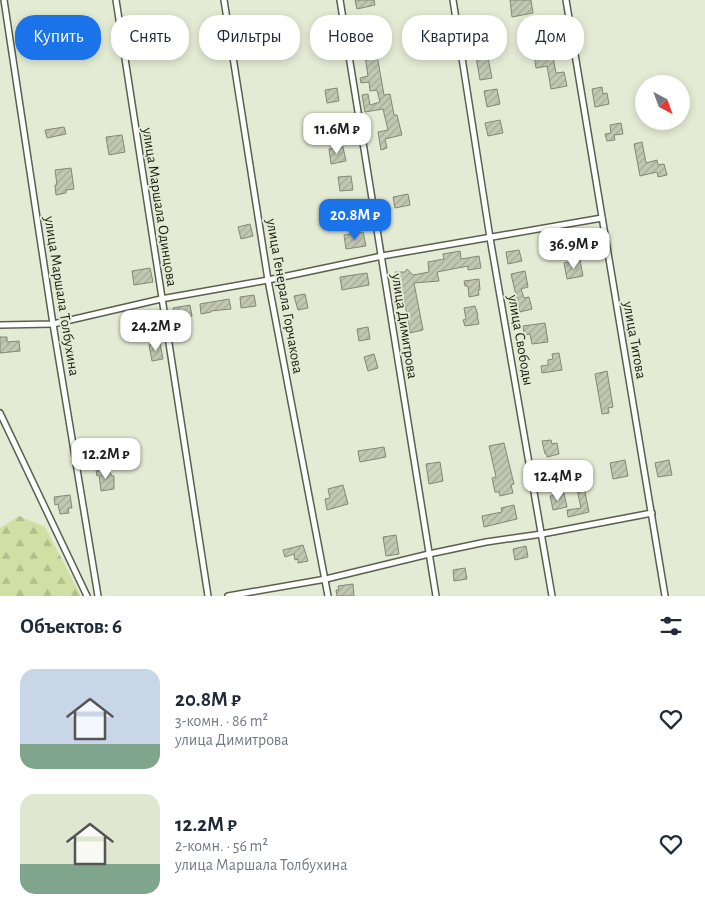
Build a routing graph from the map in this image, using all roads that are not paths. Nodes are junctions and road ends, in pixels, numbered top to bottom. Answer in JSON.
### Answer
{"nodes":[{"id":1,"x":4,"y":0,"type":"edge"},
{"id":2,"x":116,"y":0,"type":"edge"},
{"id":3,"x":224,"y":0,"type":"edge"},
{"id":4,"x":340,"y":0,"type":"edge"},
{"id":5,"x":453,"y":0,"type":"edge"},
{"id":6,"x":566,"y":0,"type":"edge"},
{"id":7,"x":602,"y":218,"type":"junction"},
{"id":8,"x":490,"y":238,"type":"junction"},
{"id":9,"x":382,"y":256,"type":"junction"},
{"id":10,"x":268,"y":280,"type":"junction"},
{"id":11,"x":161,"y":300,"type":"junction"},
{"id":12,"x":53,"y":324,"type":"junction"},
{"id":13,"x":0,"y":325,"type":"edge"},
{"id":14,"x":0,"y":412,"type":"edge"},
{"id":15,"x":652,"y":513,"type":"junction"},
{"id":16,"x":542,"y":534,"type":"junction"},
{"id":17,"x":429,"y":554,"type":"junction"},
{"id":18,"x":326,"y":579,"type":"junction"},
{"id":19,"x":87,"y":596,"type":"edge"},
{"id":20,"x":98,"y":596,"type":"edge"},
{"id":21,"x":208,"y":596,"type":"edge"},
{"id":22,"x":228,"y":596,"type":"edge"},
{"id":23,"x":328,"y":596,"type":"edge"},
{"id":24,"x":436,"y":596,"type":"edge"},
{"id":25,"x":552,"y":596,"type":"edge"},
{"id":26,"x":665,"y":596,"type":"edge"}],
"edges":[{"from":1,"to":12,"type":"street","name":"улица Маршала Толбухина"},
{"from":2,"to":11,"type":"street","name":"улица Маршала Одинцова"},
{"from":3,"to":10,"type":"street","name":"улица Генерала Горчакова"},
{"from":4,"to":9,"type":"street","name":"улица Димитрова"},
{"from":5,"to":8,"type":"street","name":"улица Свободы"},
{"from":6,"to":7,"type":"street","name":"улица Титова"},
{"from":7,"to":8,"type":"street"},
{"from":7,"to":15,"type":"street","name":"улица Титова"},
{"from":8,"to":9,"type":"street"},
{"from":8,"to":16,"type":"street","name":"улица Свободы"},
{"from":9,"to":10,"type":"street"},
{"from":9,"to":17,"type":"street","name":"улица Димитрова"},
{"from":10,"to":11,"type":"street"},
{"from":10,"to":18,"type":"street","name":"улица Генерала Горчакова"},
{"from":11,"to":12,"type":"street"},
{"from":11,"to":21,"type":"street","name":"улица Маршала Одинцова"},
{"from":12,"to":13,"type":"street"},
{"from":12,"to":20,"type":"street","name":"улица Маршала Толбухина"},
{"from":14,"to":19,"type":"street"},
{"from":15,"to":16,"type":"street"},
{"from":15,"to":26,"type":"street","name":"улица Титова"},
{"from":16,"to":17,"type":"street"},
{"from":16,"to":25,"type":"street","name":"улица Свободы"},
{"from":17,"to":18,"type":"street"},
{"from":17,"to":24,"type":"street","name":"улица Димитрова"},
{"from":18,"to":22,"type":"street"},
{"from":18,"to":23,"type":"street","name":"улица Генерала Горчакова"}]}
